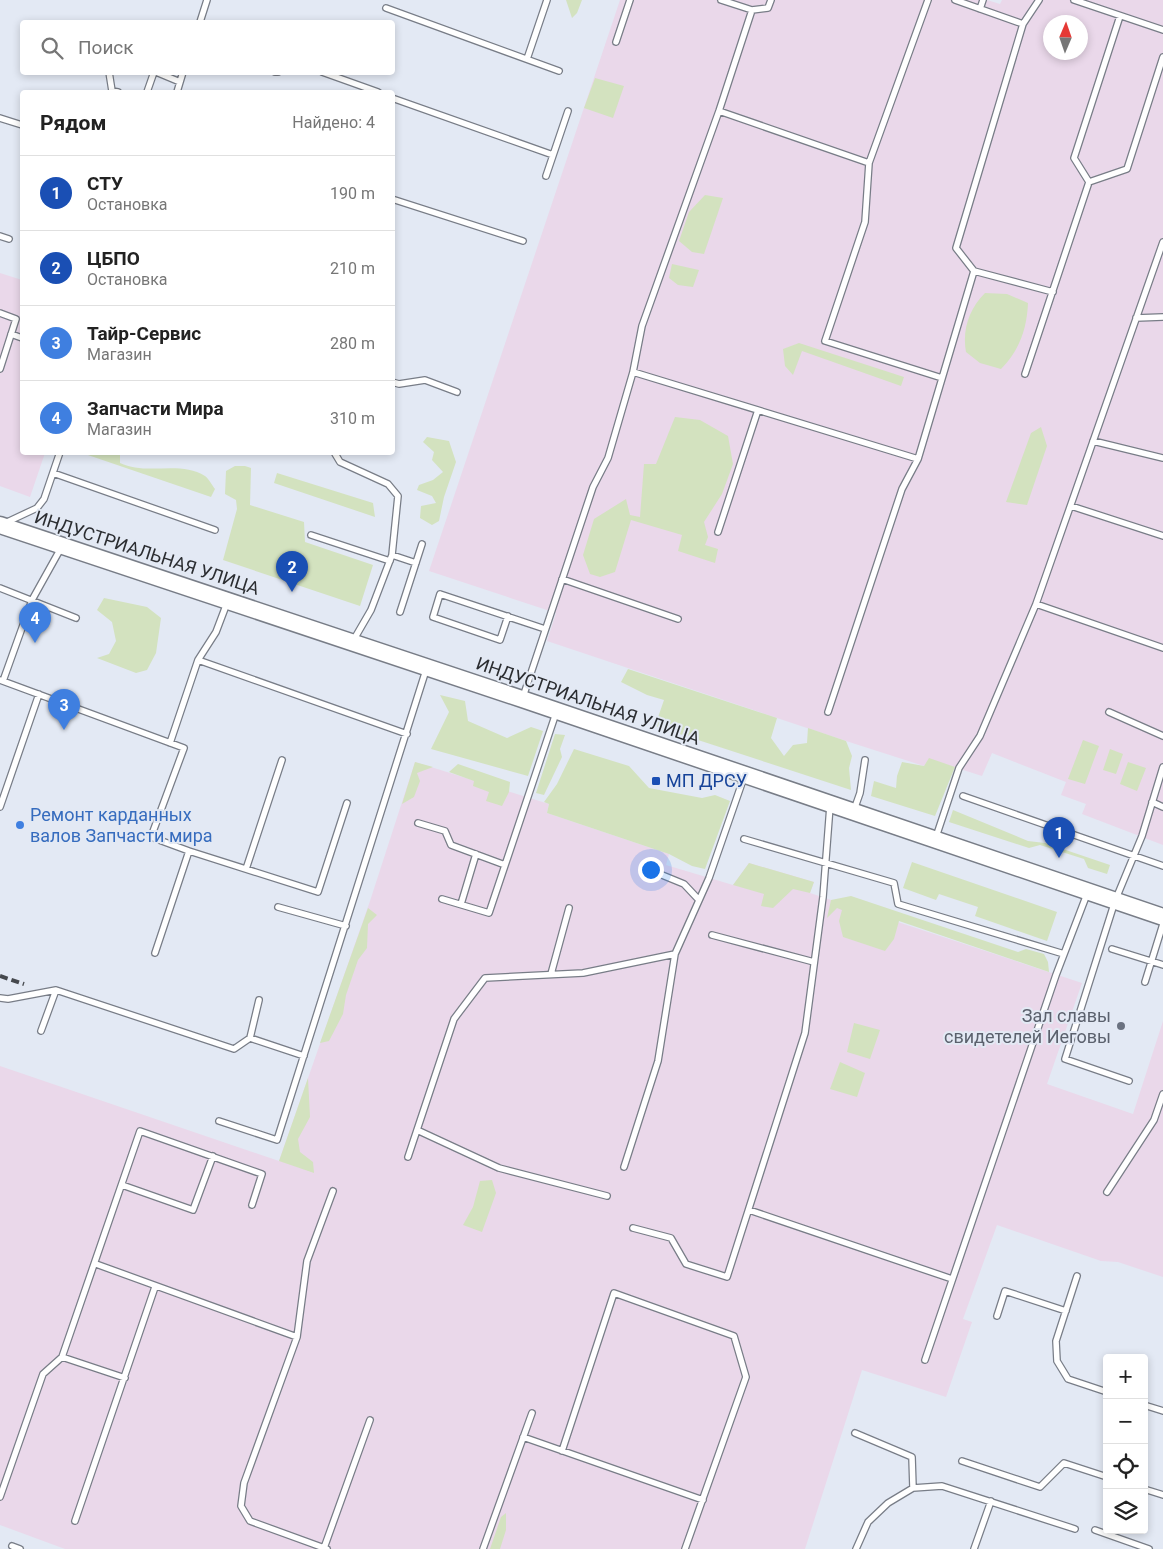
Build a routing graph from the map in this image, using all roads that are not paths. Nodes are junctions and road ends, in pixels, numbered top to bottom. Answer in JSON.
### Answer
{"nodes":[{"id":1,"x":207,"y":0,"type":"edge"},
{"id":2,"x":547,"y":0,"type":"edge"},
{"id":3,"x":630,"y":0,"type":"edge"},
{"id":4,"x":721,"y":0,"type":"edge"},
{"id":5,"x":771,"y":0,"type":"edge"},
{"id":6,"x":928,"y":0,"type":"edge"},
{"id":7,"x":955,"y":0,"type":"edge"},
{"id":8,"x":983,"y":0,"type":"edge"},
{"id":9,"x":1039,"y":0,"type":"edge"},
{"id":10,"x":1074,"y":0,"type":"edge"},
{"id":11,"x":386,"y":8,"type":"dead end"},
{"id":12,"x":980,"y":9,"type":"junction"},
{"id":13,"x":752,"y":10,"type":"junction"},
{"id":14,"x":1120,"y":16,"type":"junction"},
{"id":15,"x":201,"y":20,"type":"edge"},
{"id":16,"x":1024,"y":24,"type":"junction"},
{"id":17,"x":1163,"y":30,"type":"edge"},
{"id":18,"x":616,"y":42,"type":"dead end"},
{"id":19,"x":1163,"y":57,"type":"edge"},
{"id":20,"x":527,"y":60,"type":"junction"},
{"id":21,"x":559,"y":71,"type":"dead end"},
{"id":22,"x":110,"y":75,"type":"edge"},
{"id":23,"x":154,"y":75,"type":"edge"},
{"id":24,"x":162,"y":75,"type":"edge"},
{"id":25,"x":182,"y":75,"type":"edge"},
{"id":26,"x":330,"y":75,"type":"edge"},
{"id":27,"x":180,"y":82,"type":"junction"},
{"id":28,"x":112,"y":90,"type":"edge"},
{"id":29,"x":148,"y":90,"type":"edge"},
{"id":30,"x":178,"y":90,"type":"edge"},
{"id":31,"x":372,"y":90,"type":"edge"},
{"id":32,"x":395,"y":99,"type":"edge"},
{"id":33,"x":568,"y":111,"type":"dead end"},
{"id":34,"x":719,"y":111,"type":"junction"},
{"id":35,"x":0,"y":118,"type":"edge"},
{"id":36,"x":20,"y":124,"type":"edge"},
{"id":37,"x":553,"y":154,"type":"junction"},
{"id":38,"x":869,"y":163,"type":"junction"},
{"id":39,"x":546,"y":176,"type":"dead end"},
{"id":40,"x":1089,"y":182,"type":"junction"},
{"id":41,"x":395,"y":200,"type":"edge"},
{"id":42,"x":0,"y":236,"type":"edge"},
{"id":43,"x":9,"y":240,"type":"dead end"},
{"id":44,"x":523,"y":240,"type":"dead end"},
{"id":45,"x":1163,"y":242,"type":"edge"},
{"id":46,"x":974,"y":271,"type":"junction"},
{"id":47,"x":1052,"y":292,"type":"junction"},
{"id":48,"x":0,"y":313,"type":"edge"},
{"id":49,"x":1163,"y":317,"type":"edge"},
{"id":50,"x":1136,"y":318,"type":"junction"},
{"id":51,"x":11,"y":334,"type":"junction"},
{"id":52,"x":20,"y":337,"type":"edge"},
{"id":53,"x":0,"y":369,"type":"edge"},
{"id":54,"x":633,"y":372,"type":"junction"},
{"id":55,"x":1025,"y":374,"type":"dead end"},
{"id":56,"x":942,"y":378,"type":"junction"},
{"id":57,"x":395,"y":383,"type":"edge"},
{"id":58,"x":457,"y":392,"type":"dead end"},
{"id":59,"x":758,"y":410,"type":"junction"},
{"id":60,"x":1093,"y":441,"type":"junction"},
{"id":61,"x":59,"y":455,"type":"edge"},
{"id":62,"x":336,"y":455,"type":"edge"},
{"id":63,"x":1163,"y":458,"type":"edge"},
{"id":64,"x":918,"y":459,"type":"junction"},
{"id":65,"x":53,"y":473,"type":"junction"},
{"id":66,"x":1071,"y":506,"type":"junction"},
{"id":67,"x":0,"y":526,"type":"edge"},
{"id":68,"x":215,"y":530,"type":"dead end"},
{"id":69,"x":718,"y":532,"type":"dead end"},
{"id":70,"x":311,"y":535,"type":"dead end"},
{"id":71,"x":1163,"y":536,"type":"edge"},
{"id":72,"x":422,"y":544,"type":"dead end"},
{"id":73,"x":62,"y":546,"type":"junction"},
{"id":74,"x":391,"y":558,"type":"junction"},
{"id":75,"x":416,"y":563,"type":"junction"},
{"id":76,"x":562,"y":578,"type":"junction"},
{"id":77,"x":0,"y":588,"type":"edge"},
{"id":78,"x":32,"y":600,"type":"junction"},
{"id":79,"x":227,"y":601,"type":"junction"},
{"id":80,"x":1036,"y":604,"type":"junction"},
{"id":81,"x":400,"y":612,"type":"dead end"},
{"id":82,"x":508,"y":616,"type":"junction"},
{"id":83,"x":76,"y":618,"type":"dead end"},
{"id":84,"x":678,"y":619,"type":"dead end"},
{"id":85,"x":545,"y":629,"type":"junction"},
{"id":86,"x":352,"y":642,"type":"junction"},
{"id":87,"x":1163,"y":648,"type":"edge"},
{"id":88,"x":198,"y":660,"type":"junction"},
{"id":89,"x":427,"y":668,"type":"junction"},
{"id":90,"x":2,"y":680,"type":"edge"},
{"id":91,"x":39,"y":694,"type":"junction"},
{"id":92,"x":522,"y":699,"type":"junction"},
{"id":93,"x":556,"y":711,"type":"junction"},
{"id":94,"x":828,"y":712,"type":"dead end"},
{"id":95,"x":1109,"y":712,"type":"dead end"},
{"id":96,"x":407,"y":734,"type":"junction"},
{"id":97,"x":1163,"y":736,"type":"edge"},
{"id":98,"x":170,"y":743,"type":"junction"},
{"id":99,"x":282,"y":760,"type":"dead end"},
{"id":100,"x":865,"y":760,"type":"dead end"},
{"id":101,"x":1163,"y":767,"type":"edge"},
{"id":102,"x":744,"y":775,"type":"junction"},
{"id":103,"x":963,"y":796,"type":"dead end"},
{"id":104,"x":1152,"y":802,"type":"junction"},
{"id":105,"x":347,"y":803,"type":"dead end"},
{"id":106,"x":830,"y":804,"type":"junction"},
{"id":107,"x":0,"y":807,"type":"edge"},
{"id":108,"x":1163,"y":807,"type":"edge"},
{"id":109,"x":853,"y":812,"type":"junction"},
{"id":110,"x":418,"y":823,"type":"dead end"},
{"id":111,"x":744,"y":839,"type":"dead end"},
{"id":112,"x":935,"y":840,"type":"junction"},
{"id":113,"x":189,"y":851,"type":"junction"},
{"id":114,"x":476,"y":854,"type":"junction"},
{"id":115,"x":1134,"y":856,"type":"junction"},
{"id":116,"x":825,"y":863,"type":"junction"},
{"id":117,"x":505,"y":864,"type":"junction"},
{"id":118,"x":1163,"y":866,"type":"edge"},
{"id":119,"x":246,"y":869,"type":"junction"},
{"id":120,"x":662,"y":875,"type":"dead end"},
{"id":121,"x":1088,"y":892,"type":"junction"},
{"id":122,"x":442,"y":899,"type":"dead end"},
{"id":123,"x":699,"y":900,"type":"junction"},
{"id":124,"x":1115,"y":901,"type":"junction"},
{"id":125,"x":460,"y":904,"type":"junction"},
{"id":126,"x":278,"y":907,"type":"dead end"},
{"id":127,"x":569,"y":908,"type":"dead end"},
{"id":128,"x":1163,"y":917,"type":"edge"},
{"id":129,"x":1163,"y":924,"type":"edge"},
{"id":130,"x":346,"y":926,"type":"junction"},
{"id":131,"x":712,"y":935,"type":"dead end"},
{"id":132,"x":1112,"y":949,"type":"dead end"},
{"id":133,"x":155,"y":953,"type":"dead end"},
{"id":134,"x":676,"y":954,"type":"junction"},
{"id":135,"x":1064,"y":954,"type":"junction"},
{"id":136,"x":1152,"y":961,"type":"junction"},
{"id":137,"x":814,"y":962,"type":"junction"},
{"id":138,"x":1163,"y":965,"type":"edge"},
{"id":139,"x":551,"y":974,"type":"junction"},
{"id":140,"x":1145,"y":982,"type":"dead end"},
{"id":141,"x":56,"y":990,"type":"junction"},
{"id":142,"x":0,"y":998,"type":"edge"},
{"id":143,"x":260,"y":1000,"type":"dead end"},
{"id":144,"x":41,"y":1031,"type":"dead end"},
{"id":145,"x":250,"y":1038,"type":"junction"},
{"id":146,"x":304,"y":1056,"type":"junction"},
{"id":147,"x":1129,"y":1081,"type":"dead end"},
{"id":148,"x":1163,"y":1094,"type":"edge"},
{"id":149,"x":219,"y":1121,"type":"dead end"},
{"id":150,"x":417,"y":1130,"type":"junction"},
{"id":151,"x":213,"y":1156,"type":"junction"},
{"id":152,"x":408,"y":1157,"type":"dead end"},
{"id":153,"x":624,"y":1166,"type":"dead end"},
{"id":154,"x":122,"y":1185,"type":"junction"},
{"id":155,"x":333,"y":1191,"type":"dead end"},
{"id":156,"x":1107,"y":1192,"type":"dead end"},
{"id":157,"x":607,"y":1196,"type":"dead end"},
{"id":158,"x":252,"y":1204,"type":"dead end"},
{"id":159,"x":748,"y":1210,"type":"junction"},
{"id":160,"x":633,"y":1228,"type":"dead end"},
{"id":161,"x":96,"y":1264,"type":"junction"},
{"id":162,"x":1077,"y":1276,"type":"dead end"},
{"id":163,"x":952,"y":1279,"type":"junction"},
{"id":164,"x":155,"y":1286,"type":"junction"},
{"id":165,"x":1066,"y":1311,"type":"junction"},
{"id":166,"x":997,"y":1316,"type":"dead end"},
{"id":167,"x":297,"y":1337,"type":"junction"},
{"id":168,"x":62,"y":1357,"type":"junction"},
{"id":169,"x":924,"y":1360,"type":"dead end"},
{"id":170,"x":125,"y":1378,"type":"junction"},
{"id":171,"x":1103,"y":1391,"type":"edge"},
{"id":172,"x":1148,"y":1406,"type":"edge"},
{"id":173,"x":1163,"y":1411,"type":"edge"},
{"id":174,"x":532,"y":1413,"type":"dead end"},
{"id":175,"x":370,"y":1420,"type":"dead end"},
{"id":176,"x":855,"y":1432,"type":"dead end"},
{"id":177,"x":523,"y":1437,"type":"junction"},
{"id":178,"x":562,"y":1451,"type":"junction"},
{"id":179,"x":962,"y":1461,"type":"dead end"},
{"id":180,"x":1103,"y":1476,"type":"edge"},
{"id":181,"x":913,"y":1488,"type":"junction"},
{"id":182,"x":1148,"y":1490,"type":"edge"},
{"id":183,"x":1163,"y":1495,"type":"edge"},
{"id":184,"x":0,"y":1497,"type":"edge"},
{"id":185,"x":703,"y":1500,"type":"junction"},
{"id":186,"x":991,"y":1501,"type":"junction"},
{"id":187,"x":75,"y":1521,"type":"dead end"},
{"id":188,"x":1076,"y":1529,"type":"dead end"},
{"id":189,"x":1095,"y":1530,"type":"dead end"},
{"id":190,"x":12,"y":1546,"type":"dead end"},
{"id":191,"x":326,"y":1548,"type":"edge"},
{"id":192,"x":20,"y":1549,"type":"edge"},
{"id":193,"x":483,"y":1549,"type":"edge"},
{"id":194,"x":686,"y":1549,"type":"edge"},
{"id":195,"x":856,"y":1549,"type":"edge"},
{"id":196,"x":974,"y":1549,"type":"edge"},
{"id":197,"x":1149,"y":1549,"type":"edge"}],
"edges":[{"from":1,"to":15,"type":"lane"},
{"from":2,"to":20,"type":"lane"},
{"from":3,"to":18,"type":"lane"},
{"from":4,"to":13,"type":"lane"},
{"from":5,"to":13,"type":"lane"},
{"from":6,"to":38,"type":"lane"},
{"from":7,"to":12,"type":"lane"},
{"from":8,"to":12,"type":"lane"},
{"from":9,"to":16,"type":"lane"},
{"from":10,"to":14,"type":"lane"},
{"from":11,"to":20,"type":"lane"},
{"from":12,"to":16,"type":"lane"},
{"from":13,"to":34,"type":"lane"},
{"from":14,"to":17,"type":"lane"},
{"from":14,"to":40,"type":"lane"},
{"from":16,"to":46,"type":"lane"},
{"from":19,"to":40,"type":"lane"},
{"from":20,"to":21,"type":"lane"},
{"from":22,"to":28,"type":"lane"},
{"from":23,"to":29,"type":"lane"},
{"from":24,"to":27,"type":"lane"},
{"from":25,"to":27,"type":"lane"},
{"from":26,"to":31,"type":"lane"},
{"from":27,"to":30,"type":"lane"},
{"from":32,"to":37,"type":"lane"},
{"from":33,"to":37,"type":"lane"},
{"from":34,"to":38,"type":"lane"},
{"from":34,"to":54,"type":"lane"},
{"from":35,"to":36,"type":"lane"},
{"from":37,"to":39,"type":"lane"},
{"from":38,"to":56,"type":"lane"},
{"from":40,"to":47,"type":"lane"},
{"from":41,"to":44,"type":"lane"},
{"from":42,"to":43,"type":"lane"},
{"from":45,"to":50,"type":"lane"},
{"from":46,"to":47,"type":"lane"},
{"from":46,"to":56,"type":"lane"},
{"from":47,"to":55,"type":"lane"},
{"from":48,"to":51,"type":"lane"},
{"from":49,"to":50,"type":"lane"},
{"from":50,"to":60,"type":"lane"},
{"from":51,"to":52,"type":"lane"},
{"from":51,"to":53,"type":"lane"},
{"from":54,"to":59,"type":"lane"},
{"from":54,"to":76,"type":"lane"},
{"from":56,"to":64,"type":"lane"},
{"from":57,"to":58,"type":"lane"},
{"from":59,"to":64,"type":"lane"},
{"from":59,"to":69,"type":"lane"},
{"from":60,"to":63,"type":"lane"},
{"from":60,"to":66,"type":"lane"},
{"from":61,"to":65,"type":"lane"},
{"from":62,"to":74,"type":"lane"},
{"from":64,"to":94,"type":"lane"},
{"from":65,"to":67,"type":"lane"},
{"from":65,"to":68,"type":"lane"},
{"from":66,"to":71,"type":"lane"},
{"from":66,"to":80,"type":"lane"},
{"from":67,"to":73,"type":"main road","name":"ИНДУСТРИАЛЬНАЯ УЛИЦА"},
{"from":70,"to":74,"type":"lane"},
{"from":72,"to":75,"type":"lane"},
{"from":73,"to":78,"type":"lane"},
{"from":73,"to":79,"type":"main road","name":"ИНДУСТРИАЛЬНАЯ УЛИЦА"},
{"from":74,"to":75,"type":"lane"},
{"from":74,"to":86,"type":"lane"},
{"from":75,"to":81,"type":"lane"},
{"from":76,"to":84,"type":"lane"},
{"from":76,"to":85,"type":"lane"},
{"from":77,"to":78,"type":"lane"},
{"from":78,"to":83,"type":"lane"},
{"from":78,"to":90,"type":"lane"},
{"from":79,"to":86,"type":"main road","name":"ИНДУСТРИАЛЬНАЯ УЛИЦА"},
{"from":79,"to":88,"type":"lane"},
{"from":80,"to":87,"type":"lane"},
{"from":80,"to":112,"type":"lane"},
{"from":82,"to":82,"type":"lane"},
{"from":82,"to":85,"type":"lane"},
{"from":85,"to":92,"type":"lane"},
{"from":86,"to":89,"type":"main road","name":"ИНДУСТРИАЛЬНАЯ УЛИЦА"},
{"from":88,"to":96,"type":"lane"},
{"from":88,"to":98,"type":"lane"},
{"from":89,"to":92,"type":"main road","name":"ИНДУСТРИАЛЬНАЯ УЛИЦА"},
{"from":89,"to":96,"type":"lane"},
{"from":90,"to":91,"type":"lane"},
{"from":91,"to":98,"type":"lane"},
{"from":91,"to":107,"type":"lane"},
{"from":92,"to":93,"type":"main road","name":"ИНДУСТРИАЛЬНАЯ УЛИЦА"},
{"from":93,"to":102,"type":"main road","name":"ИНДУСТРИАЛЬНАЯ УЛИЦА"},
{"from":93,"to":117,"type":"lane"},
{"from":95,"to":97,"type":"lane"},
{"from":96,"to":130,"type":"lane"},
{"from":98,"to":113,"type":"lane"},
{"from":99,"to":119,"type":"lane"},
{"from":100,"to":109,"type":"lane"},
{"from":101,"to":104,"type":"lane"},
{"from":102,"to":106,"type":"main road","name":"ИНДУСТРИАЛЬНАЯ УЛИЦА"},
{"from":102,"to":123,"type":"lane"},
{"from":103,"to":115,"type":"lane"},
{"from":104,"to":108,"type":"lane"},
{"from":104,"to":115,"type":"lane"},
{"from":105,"to":119,"type":"lane"},
{"from":106,"to":109,"type":"main road","name":"ИНДУСТРИАЛЬНАЯ УЛИЦА"},
{"from":106,"to":116,"type":"lane"},
{"from":109,"to":112,"type":"main road","name":"ИНДУСТРИАЛЬНАЯ УЛИЦА"},
{"from":110,"to":114,"type":"lane"},
{"from":111,"to":116,"type":"lane"},
{"from":112,"to":121,"type":"main road","name":"ИНДУСТРИАЛЬНАЯ УЛИЦА"},
{"from":113,"to":119,"type":"lane"},
{"from":113,"to":133,"type":"lane"},
{"from":114,"to":117,"type":"lane"},
{"from":114,"to":125,"type":"lane"},
{"from":115,"to":118,"type":"lane"},
{"from":115,"to":124,"type":"lane"},
{"from":116,"to":135,"type":"lane"},
{"from":116,"to":137,"type":"lane"},
{"from":117,"to":125,"type":"lane"},
{"from":120,"to":123,"type":"lane"},
{"from":121,"to":124,"type":"main road","name":"ИНДУСТРИАЛЬНАЯ УЛИЦА"},
{"from":121,"to":135,"type":"lane"},
{"from":122,"to":125,"type":"lane"},
{"from":123,"to":134,"type":"lane"},
{"from":124,"to":128,"type":"main road","name":"ИНДУСТРИАЛЬНАЯ УЛИЦА"},
{"from":124,"to":147,"type":"lane"},
{"from":126,"to":130,"type":"lane"},
{"from":127,"to":139,"type":"lane"},
{"from":129,"to":136,"type":"lane"},
{"from":130,"to":146,"type":"lane"},
{"from":131,"to":137,"type":"lane"},
{"from":132,"to":136,"type":"lane"},
{"from":134,"to":139,"type":"lane"},
{"from":134,"to":153,"type":"lane"},
{"from":135,"to":163,"type":"lane"},
{"from":136,"to":138,"type":"lane"},
{"from":136,"to":140,"type":"lane"},
{"from":137,"to":159,"type":"lane"},
{"from":139,"to":150,"type":"lane"},
{"from":141,"to":142,"type":"lane"},
{"from":141,"to":144,"type":"lane"},
{"from":141,"to":145,"type":"lane"},
{"from":143,"to":145,"type":"lane"},
{"from":145,"to":146,"type":"lane"},
{"from":146,"to":149,"type":"lane"},
{"from":148,"to":156,"type":"lane"},
{"from":150,"to":152,"type":"lane"},
{"from":150,"to":157,"type":"lane"},
{"from":151,"to":154,"type":"lane"},
{"from":151,"to":154,"type":"lane"},
{"from":151,"to":158,"type":"lane"},
{"from":154,"to":161,"type":"lane"},
{"from":155,"to":167,"type":"lane"},
{"from":159,"to":160,"type":"lane"},
{"from":159,"to":163,"type":"lane"},
{"from":161,"to":164,"type":"lane"},
{"from":161,"to":168,"type":"lane"},
{"from":162,"to":165,"type":"lane"},
{"from":163,"to":169,"type":"lane"},
{"from":164,"to":167,"type":"lane"},
{"from":164,"to":170,"type":"lane"},
{"from":165,"to":166,"type":"lane"},
{"from":165,"to":171,"type":"lane"},
{"from":167,"to":191,"type":"lane"},
{"from":168,"to":170,"type":"lane"},
{"from":168,"to":184,"type":"lane"},
{"from":170,"to":187,"type":"lane"},
{"from":172,"to":173,"type":"lane"},
{"from":174,"to":177,"type":"lane"},
{"from":175,"to":191,"type":"lane"},
{"from":176,"to":181,"type":"lane"},
{"from":177,"to":178,"type":"lane"},
{"from":177,"to":193,"type":"lane"},
{"from":178,"to":185,"type":"lane"},
{"from":178,"to":185,"type":"lane"},
{"from":179,"to":180,"type":"lane"},
{"from":181,"to":186,"type":"lane"},
{"from":181,"to":195,"type":"lane"},
{"from":182,"to":183,"type":"lane"},
{"from":185,"to":194,"type":"lane"},
{"from":186,"to":188,"type":"lane"},
{"from":186,"to":196,"type":"lane"},
{"from":189,"to":197,"type":"lane"},
{"from":190,"to":192,"type":"lane"}]}
